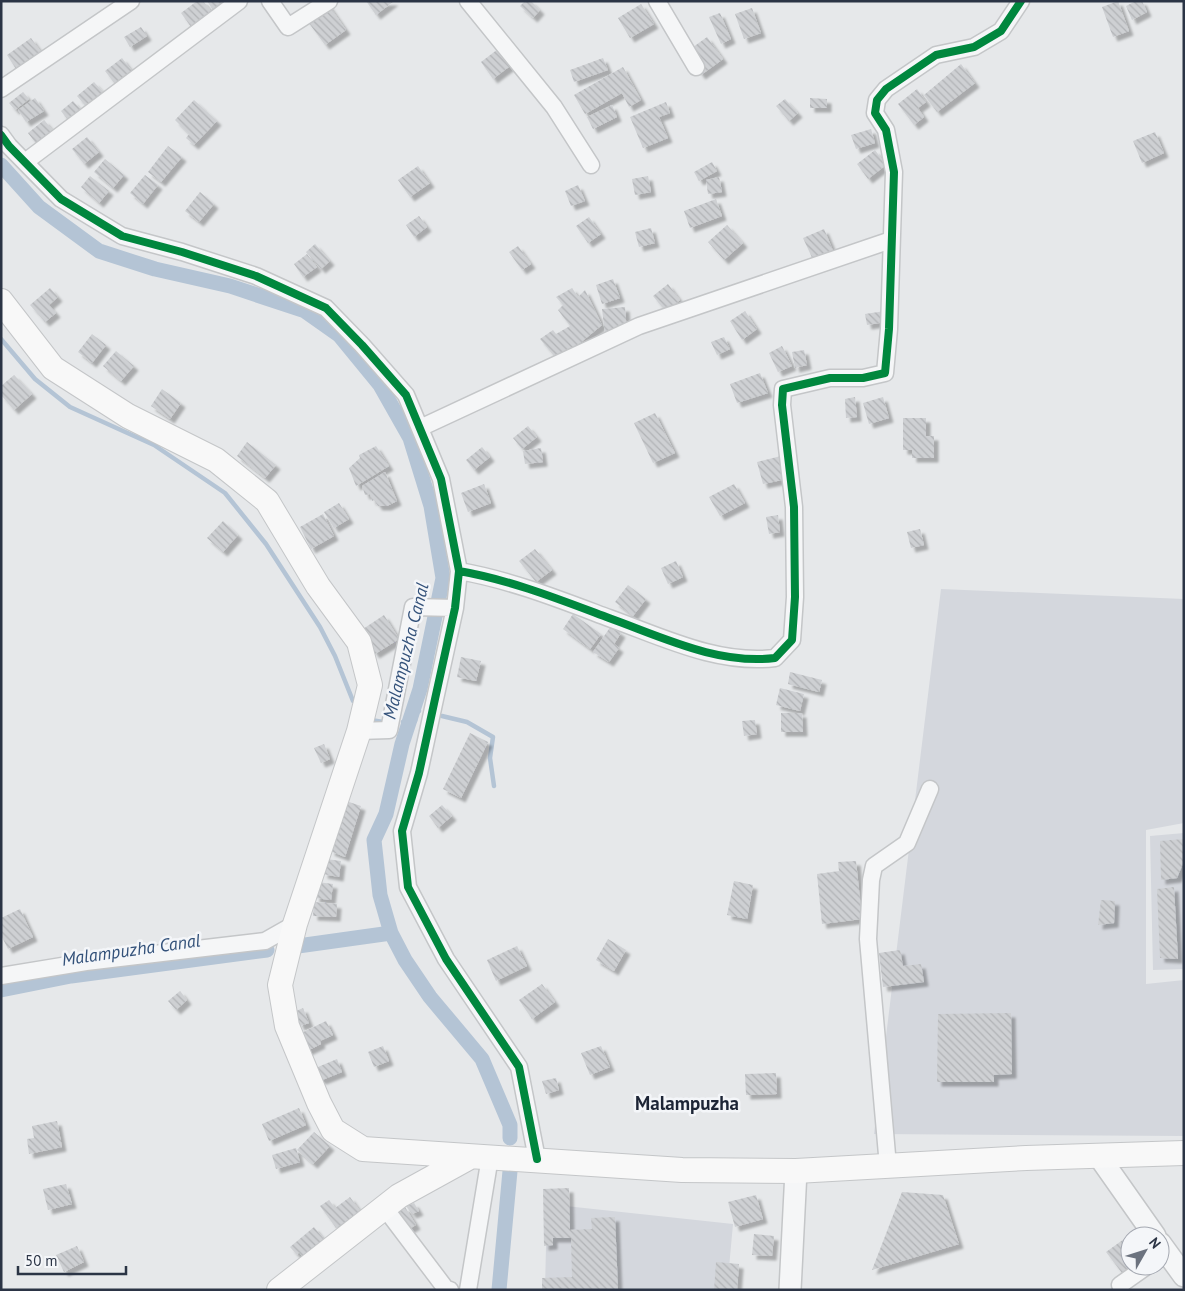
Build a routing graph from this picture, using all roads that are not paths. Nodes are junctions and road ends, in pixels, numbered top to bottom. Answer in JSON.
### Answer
{"nodes":[{"id":1,"x":131,"y":1,"type":"edge"},
{"id":2,"x":239,"y":1,"type":"edge"},
{"id":3,"x":270,"y":1,"type":"edge"},
{"id":4,"x":329,"y":1,"type":"edge"},
{"id":5,"x":468,"y":1,"type":"edge"},
{"id":6,"x":657,"y":1,"type":"edge"},
{"id":7,"x":1021,"y":1,"type":"edge"},
{"id":8,"x":696,"y":67,"type":"dead end"},
{"id":9,"x":1,"y":89,"type":"edge"},
{"id":10,"x":1,"y":135,"type":"edge"},
{"id":11,"x":25,"y":162,"type":"junction"},
{"id":12,"x":591,"y":165,"type":"dead end"},
{"id":13,"x":891,"y":240,"type":"junction"},
{"id":14,"x":1,"y":301,"type":"edge"},
{"id":15,"x":420,"y":428,"type":"junction"},
{"id":16,"x":459,"y":571,"type":"junction"},
{"id":17,"x":455,"y":608,"type":"junction"},
{"id":18,"x":358,"y":731,"type":"junction"},
{"id":19,"x":930,"y":789,"type":"dead end"},
{"id":20,"x":295,"y":924,"type":"junction"},
{"id":21,"x":1,"y":976,"type":"edge"},
{"id":22,"x":1184,"y":1152,"type":"edge"},
{"id":23,"x":1098,"y":1155,"type":"junction"},
{"id":24,"x":479,"y":1157,"type":"junction"},
{"id":25,"x":537,"y":1159,"type":"junction"},
{"id":26,"x":888,"y":1166,"type":"junction"},
{"id":27,"x":796,"y":1171,"type":"junction"},
{"id":28,"x":384,"y":1207,"type":"junction"},
{"id":29,"x":1147,"y":1226,"type":"edge"},
{"id":30,"x":1170,"y":1258,"type":"edge"},
{"id":31,"x":1132,"y":1276,"type":"edge"},
{"id":32,"x":1184,"y":1276,"type":"edge"},
{"id":33,"x":1120,"y":1284,"type":"dead end"},
{"id":34,"x":279,"y":1290,"type":"edge"},
{"id":35,"x":450,"y":1290,"type":"edge"},
{"id":36,"x":468,"y":1290,"type":"edge"},
{"id":37,"x":790,"y":1290,"type":"edge"}],
"edges":[{"from":1,"to":9,"type":"street"},
{"from":2,"to":11,"type":"street"},
{"from":3,"to":4,"type":"street"},
{"from":5,"to":12,"type":"street"},
{"from":6,"to":8,"type":"street"},
{"from":7,"to":13,"type":"street"},
{"from":10,"to":11,"type":"street"},
{"from":11,"to":15,"type":"street"},
{"from":13,"to":15,"type":"street"},
{"from":13,"to":16,"type":"street"},
{"from":14,"to":18,"type":"main road"},
{"from":15,"to":16,"type":"street"},
{"from":16,"to":17,"type":"street"},
{"from":17,"to":18,"type":"street"},
{"from":17,"to":25,"type":"street"},
{"from":18,"to":20,"type":"main road"},
{"from":19,"to":26,"type":"street"},
{"from":20,"to":21,"type":"street"},
{"from":20,"to":24,"type":"main road"},
{"from":22,"to":23,"type":"main road"},
{"from":23,"to":26,"type":"main road"},
{"from":23,"to":29,"type":"street"},
{"from":24,"to":25,"type":"main road"},
{"from":24,"to":28,"type":"main road"},
{"from":24,"to":36,"type":"street"},
{"from":25,"to":27,"type":"main road"},
{"from":26,"to":27,"type":"main road"},
{"from":27,"to":37,"type":"street"},
{"from":28,"to":34,"type":"main road"},
{"from":28,"to":35,"type":"street"},
{"from":30,"to":32,"type":"street"},
{"from":31,"to":33,"type":"street"}]}
